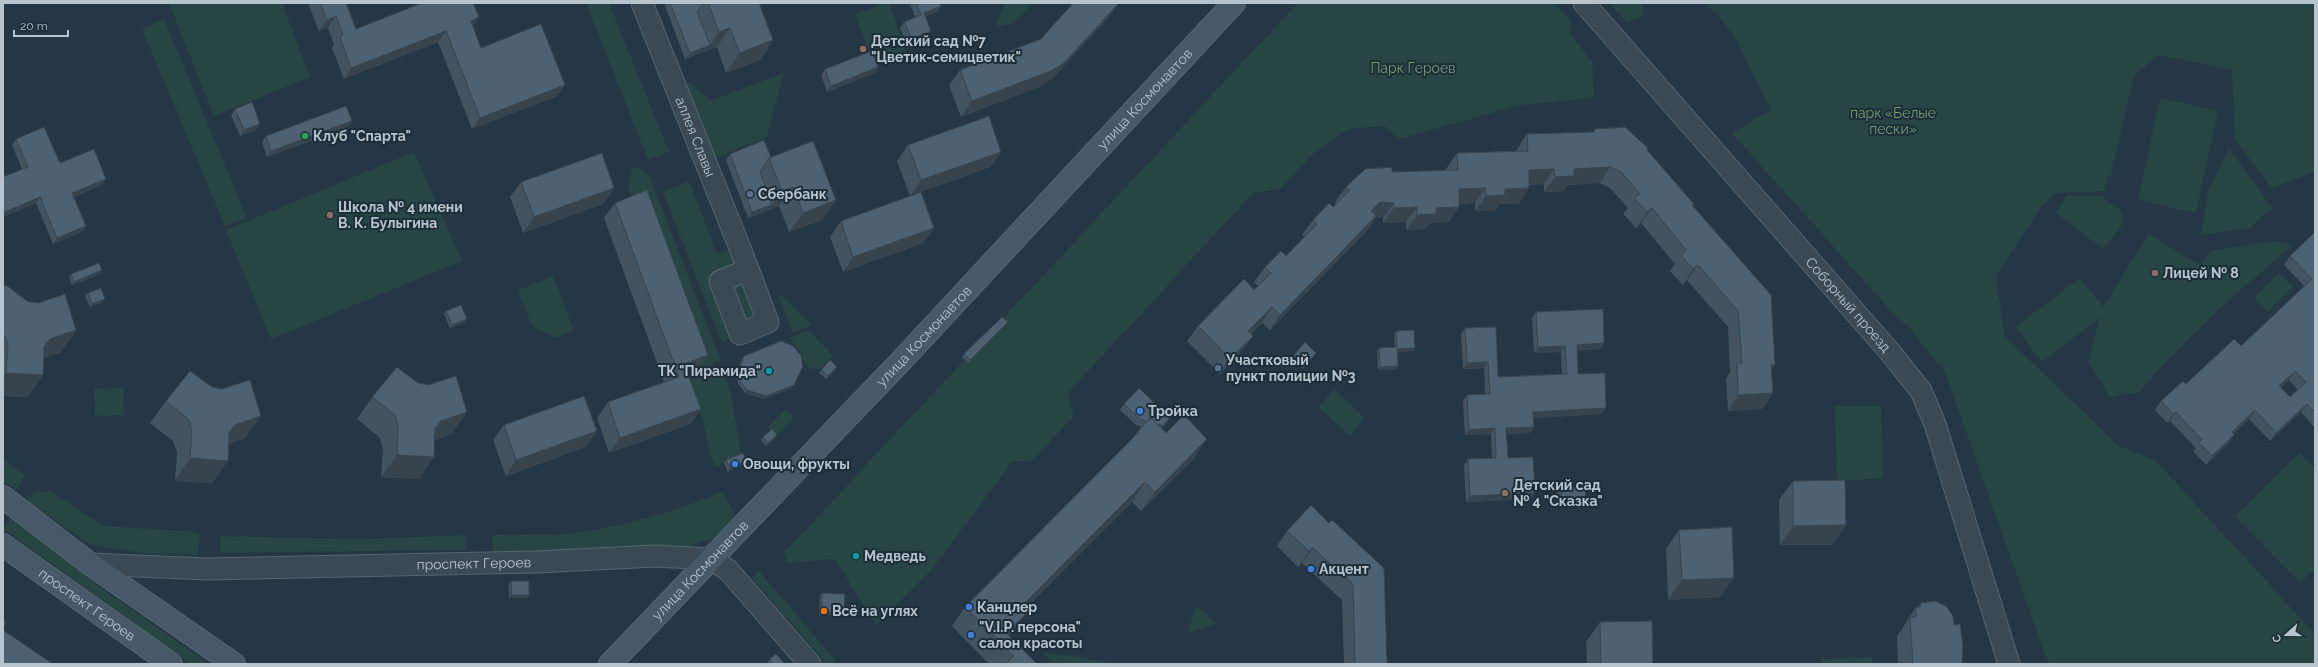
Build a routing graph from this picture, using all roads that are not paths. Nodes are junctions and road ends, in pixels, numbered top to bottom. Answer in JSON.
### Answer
{"nodes":[{"id":1,"x":642,"y":3,"type":"edge"},
{"id":2,"x":1234,"y":3,"type":"edge"},
{"id":3,"x":1584,"y":3,"type":"edge"},
{"id":4,"x":748,"y":270,"type":"dead end"},
{"id":5,"x":3,"y":497,"type":"edge"},
{"id":6,"x":3,"y":545,"type":"edge"},
{"id":7,"x":710,"y":559,"type":"junction"},
{"id":8,"x":90,"y":564,"type":"junction"},
{"id":9,"x":171,"y":664,"type":"edge"},
{"id":10,"x":234,"y":664,"type":"edge"},
{"id":11,"x":610,"y":664,"type":"edge"},
{"id":12,"x":810,"y":664,"type":"edge"},
{"id":13,"x":2009,"y":664,"type":"edge"}],
"edges":[{"from":1,"to":4,"type":"street","name":"аллея Славы"},
{"from":2,"to":7,"type":"street","name":"улица Космонавтов"},
{"from":3,"to":13,"type":"street","name":"Соборный проезд"},
{"from":5,"to":8,"type":"street"},
{"from":6,"to":9,"type":"street","name":"проспект Героев"},
{"from":7,"to":8,"type":"street","name":"проспект Героев"},
{"from":7,"to":11,"type":"street","name":"улица Космонавтов"},
{"from":7,"to":12,"type":"street","name":"проспект Героев"},
{"from":8,"to":10,"type":"street"}]}
